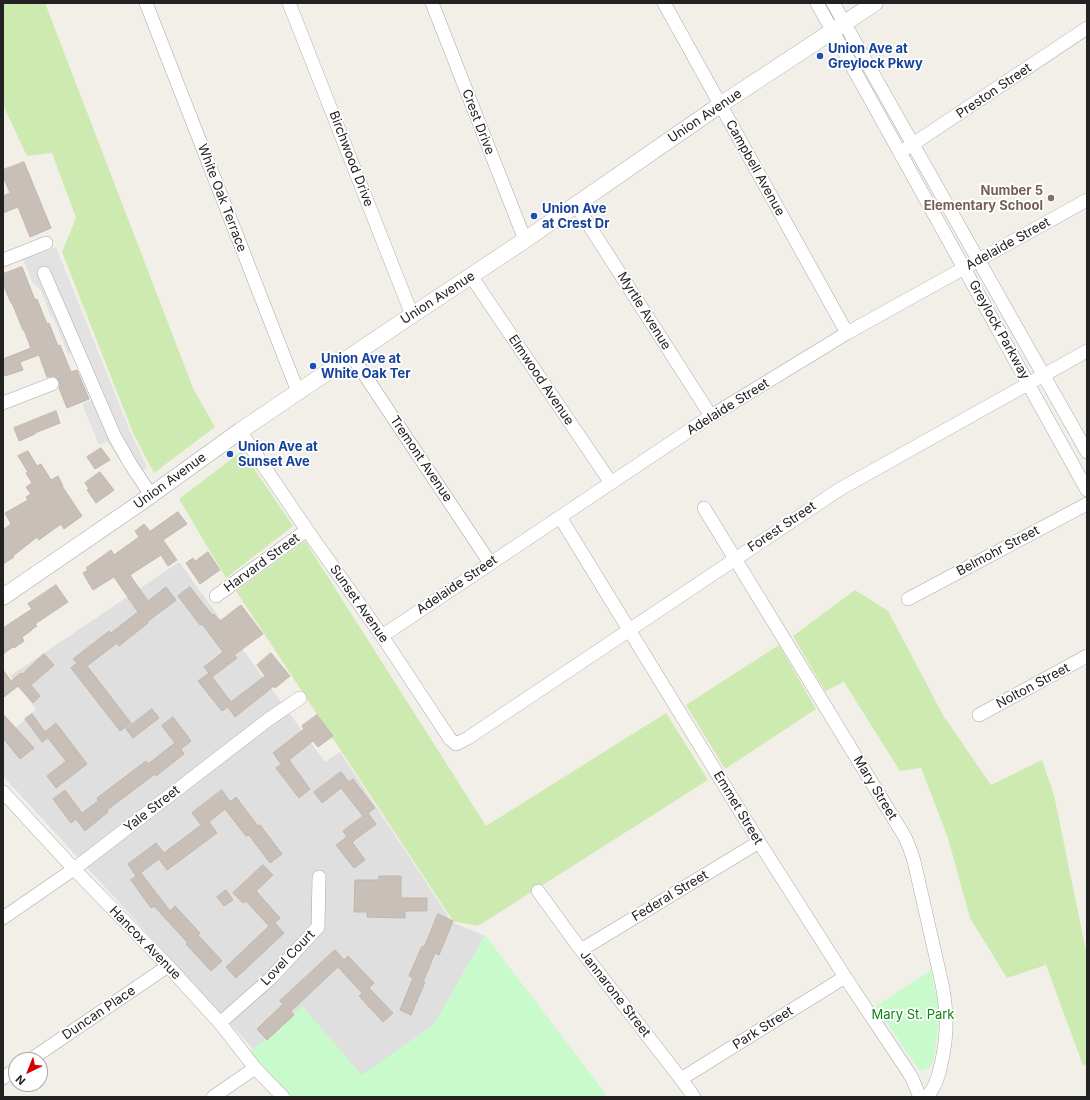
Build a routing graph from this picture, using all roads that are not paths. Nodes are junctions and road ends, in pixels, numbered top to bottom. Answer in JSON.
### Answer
{"nodes":[{"id":1,"x":146,"y":3,"type":"edge"},
{"id":2,"x":289,"y":3,"type":"edge"},
{"id":3,"x":432,"y":3,"type":"edge"},
{"id":4,"x":664,"y":3,"type":"edge"},
{"id":5,"x":817,"y":3,"type":"edge"},
{"id":6,"x":833,"y":3,"type":"edge"},
{"id":7,"x":875,"y":3,"type":"edge"},
{"id":8,"x":839,"y":27,"type":"junction"},
{"id":9,"x":1087,"y":28,"type":"edge"},
{"id":10,"x":720,"y":105,"type":"junction"},
{"id":11,"x":913,"y":144,"type":"junction"},
{"id":12,"x":900,"y":153,"type":"junction"},
{"id":13,"x":1087,"y":200,"type":"edge"},
{"id":14,"x":576,"y":205,"type":"junction"},
{"id":15,"x":525,"y":240,"type":"junction"},
{"id":16,"x":46,"y":243,"type":"dead end"},
{"id":17,"x":3,"y":260,"type":"edge"},
{"id":18,"x":978,"y":261,"type":"junction"},
{"id":19,"x":964,"y":268,"type":"junction"},
{"id":20,"x":44,"y":273,"type":"dead end"},
{"id":21,"x":471,"y":276,"type":"junction"},
{"id":22,"x":412,"y":314,"type":"junction"},
{"id":23,"x":847,"y":333,"type":"junction"},
{"id":24,"x":1087,"y":351,"type":"edge"},
{"id":25,"x":352,"y":356,"type":"junction"},
{"id":26,"x":1043,"y":376,"type":"junction"},
{"id":27,"x":52,"y":384,"type":"dead end"},
{"id":28,"x":1028,"y":384,"type":"junction"},
{"id":29,"x":298,"y":392,"type":"junction"},
{"id":30,"x":3,"y":403,"type":"edge"},
{"id":31,"x":711,"y":416,"type":"junction"},
{"id":32,"x":240,"y":431,"type":"junction"},
{"id":33,"x":1087,"y":452,"type":"edge"},
{"id":34,"x":610,"y":483,"type":"junction"},
{"id":35,"x":1087,"y":490,"type":"edge"},
{"id":36,"x":151,"y":495,"type":"junction"},
{"id":37,"x":1087,"y":504,"type":"edge"},
{"id":38,"x":704,"y":508,"type":"dead end"},
{"id":39,"x":560,"y":517,"type":"junction"},
{"id":40,"x":307,"y":530,"type":"junction"},
{"id":41,"x":735,"y":558,"type":"junction"},
{"id":42,"x":490,"y":563,"type":"junction"},
{"id":43,"x":216,"y":596,"type":"dead end"},
{"id":44,"x":3,"y":597,"type":"edge"},
{"id":45,"x":908,"y":599,"type":"dead end"},
{"id":46,"x":630,"y":630,"type":"junction"},
{"id":47,"x":382,"y":636,"type":"junction"},
{"id":48,"x":1087,"y":656,"type":"edge"},
{"id":49,"x":300,"y":698,"type":"dead end"},
{"id":50,"x":979,"y":715,"type":"dead end"},
{"id":51,"x":489,"y":723,"type":"joint"},
{"id":52,"x":3,"y":792,"type":"edge"},
{"id":53,"x":759,"y":842,"type":"junction"},
{"id":54,"x":74,"y":869,"type":"junction"},
{"id":55,"x":319,"y":876,"type":"dead end"},
{"id":56,"x":538,"y":891,"type":"dead end"},
{"id":57,"x":3,"y":918,"type":"edge"},
{"id":58,"x":581,"y":950,"type":"junction"},
{"id":59,"x":168,"y":966,"type":"junction"},
{"id":60,"x":845,"y":977,"type":"junction"},
{"id":61,"x":220,"y":1023,"type":"junction"},
{"id":62,"x":42,"y":1052,"type":"edge"},
{"id":63,"x":255,"y":1068,"type":"junction"},
{"id":64,"x":681,"y":1079,"type":"junction"},
{"id":65,"x":213,"y":1097,"type":"edge"},
{"id":66,"x":283,"y":1097,"type":"edge"},
{"id":67,"x":694,"y":1097,"type":"edge"},
{"id":68,"x":920,"y":1097,"type":"edge"},
{"id":69,"x":926,"y":1097,"type":"edge"}],
"edges":[{"from":1,"to":29,"type":"street","name":"White Oak Terrace"},
{"from":2,"to":22,"type":"street","name":"Birchwood Drive"},
{"from":3,"to":15,"type":"street","name":"Crest Drive"},
{"from":4,"to":10,"type":"street","name":"Campbell Avenue"},
{"from":5,"to":8,"type":"street","name":"Greylock Parkway"},
{"from":6,"to":8,"type":"street","name":"Greylock Parkway"},
{"from":7,"to":8,"type":"street","name":"Union Avenue"},
{"from":8,"to":10,"type":"street","name":"Union Avenue"},
{"from":8,"to":11,"type":"street","name":"Greylock Parkway"},
{"from":8,"to":12,"type":"street","name":"Greylock Parkway"},
{"from":9,"to":11,"type":"street","name":"Preston Street"},
{"from":10,"to":14,"type":"street","name":"Union Avenue"},
{"from":10,"to":23,"type":"street","name":"Campbell Avenue"},
{"from":11,"to":12,"type":"street","name":"Preston Street"},
{"from":11,"to":18,"type":"street","name":"Greylock Parkway"},
{"from":12,"to":19,"type":"street","name":"Greylock Parkway"},
{"from":13,"to":18,"type":"street","name":"Adelaide Street"},
{"from":14,"to":15,"type":"street","name":"Union Avenue"},
{"from":14,"to":31,"type":"street","name":"Myrtle Avenue"},
{"from":15,"to":21,"type":"street","name":"Union Avenue"},
{"from":16,"to":17,"type":"street"},
{"from":18,"to":19,"type":"street","name":"Adelaide Street"},
{"from":18,"to":26,"type":"street","name":"Greylock Parkway"},
{"from":19,"to":23,"type":"street","name":"Adelaide Street"},
{"from":19,"to":28,"type":"street","name":"Greylock Parkway"},
{"from":20,"to":36,"type":"street"},
{"from":21,"to":22,"type":"street","name":"Union Avenue"},
{"from":21,"to":34,"type":"street","name":"Elmwood Avenue"},
{"from":22,"to":25,"type":"street","name":"Union Avenue"},
{"from":23,"to":31,"type":"street","name":"Adelaide Street"},
{"from":24,"to":26,"type":"street","name":"Forest Street"},
{"from":25,"to":29,"type":"street","name":"Union Avenue"},
{"from":25,"to":42,"type":"street","name":"Tremont Avenue"},
{"from":26,"to":28,"type":"street","name":"Forest Street"},
{"from":26,"to":33,"type":"street","name":"Greylock Parkway"},
{"from":27,"to":30,"type":"street"},
{"from":28,"to":35,"type":"street","name":"Greylock Parkway"},
{"from":28,"to":41,"type":"street","name":"Forest Street"},
{"from":29,"to":32,"type":"street","name":"Union Avenue"},
{"from":31,"to":34,"type":"street","name":"Adelaide Street"},
{"from":32,"to":36,"type":"street","name":"Union Avenue"},
{"from":32,"to":40,"type":"street","name":"Sunset Avenue"},
{"from":34,"to":39,"type":"street","name":"Adelaide Street"},
{"from":36,"to":44,"type":"street","name":"Union Avenue"},
{"from":37,"to":45,"type":"street","name":"Belmohr Street"},
{"from":38,"to":41,"type":"street","name":"Mary Street"},
{"from":39,"to":42,"type":"street","name":"Adelaide Street"},
{"from":39,"to":46,"type":"street","name":"Emmet Street"},
{"from":40,"to":43,"type":"street","name":"Harvard Street"},
{"from":40,"to":47,"type":"street","name":"Sunset Avenue"},
{"from":41,"to":46,"type":"street","name":"Forest Street"},
{"from":41,"to":69,"type":"street","name":"Mary Street"},
{"from":42,"to":47,"type":"street","name":"Adelaide Street"},
{"from":46,"to":51,"type":"street","name":"Forest Street"},
{"from":46,"to":53,"type":"street","name":"Emmet Street"},
{"from":47,"to":51,"type":"street","name":"Sunset Avenue"},
{"from":48,"to":50,"type":"street","name":"Nolton Street"},
{"from":49,"to":54,"type":"street","name":"Yale Street"},
{"from":52,"to":54,"type":"street","name":"Hancox Avenue"},
{"from":53,"to":58,"type":"street","name":"Federal Street"},
{"from":53,"to":60,"type":"street","name":"Emmet Street"},
{"from":54,"to":57,"type":"street","name":"Yale Street"},
{"from":54,"to":59,"type":"street","name":"Hancox Avenue"},
{"from":55,"to":61,"type":"street","name":"Lovel Court"},
{"from":56,"to":58,"type":"street","name":"Jannarone Street"},
{"from":58,"to":64,"type":"street","name":"Jannarone Street"},
{"from":59,"to":61,"type":"street","name":"Hancox Avenue"},
{"from":59,"to":62,"type":"street","name":"Duncan Place"},
{"from":60,"to":64,"type":"street","name":"Park Street"},
{"from":60,"to":68,"type":"street","name":"Emmet Street"},
{"from":61,"to":63,"type":"street","name":"Hancox Avenue"},
{"from":63,"to":65,"type":"street"},
{"from":63,"to":66,"type":"street","name":"Hancox Avenue"},
{"from":64,"to":67,"type":"street","name":"Jannarone Street"}]}
